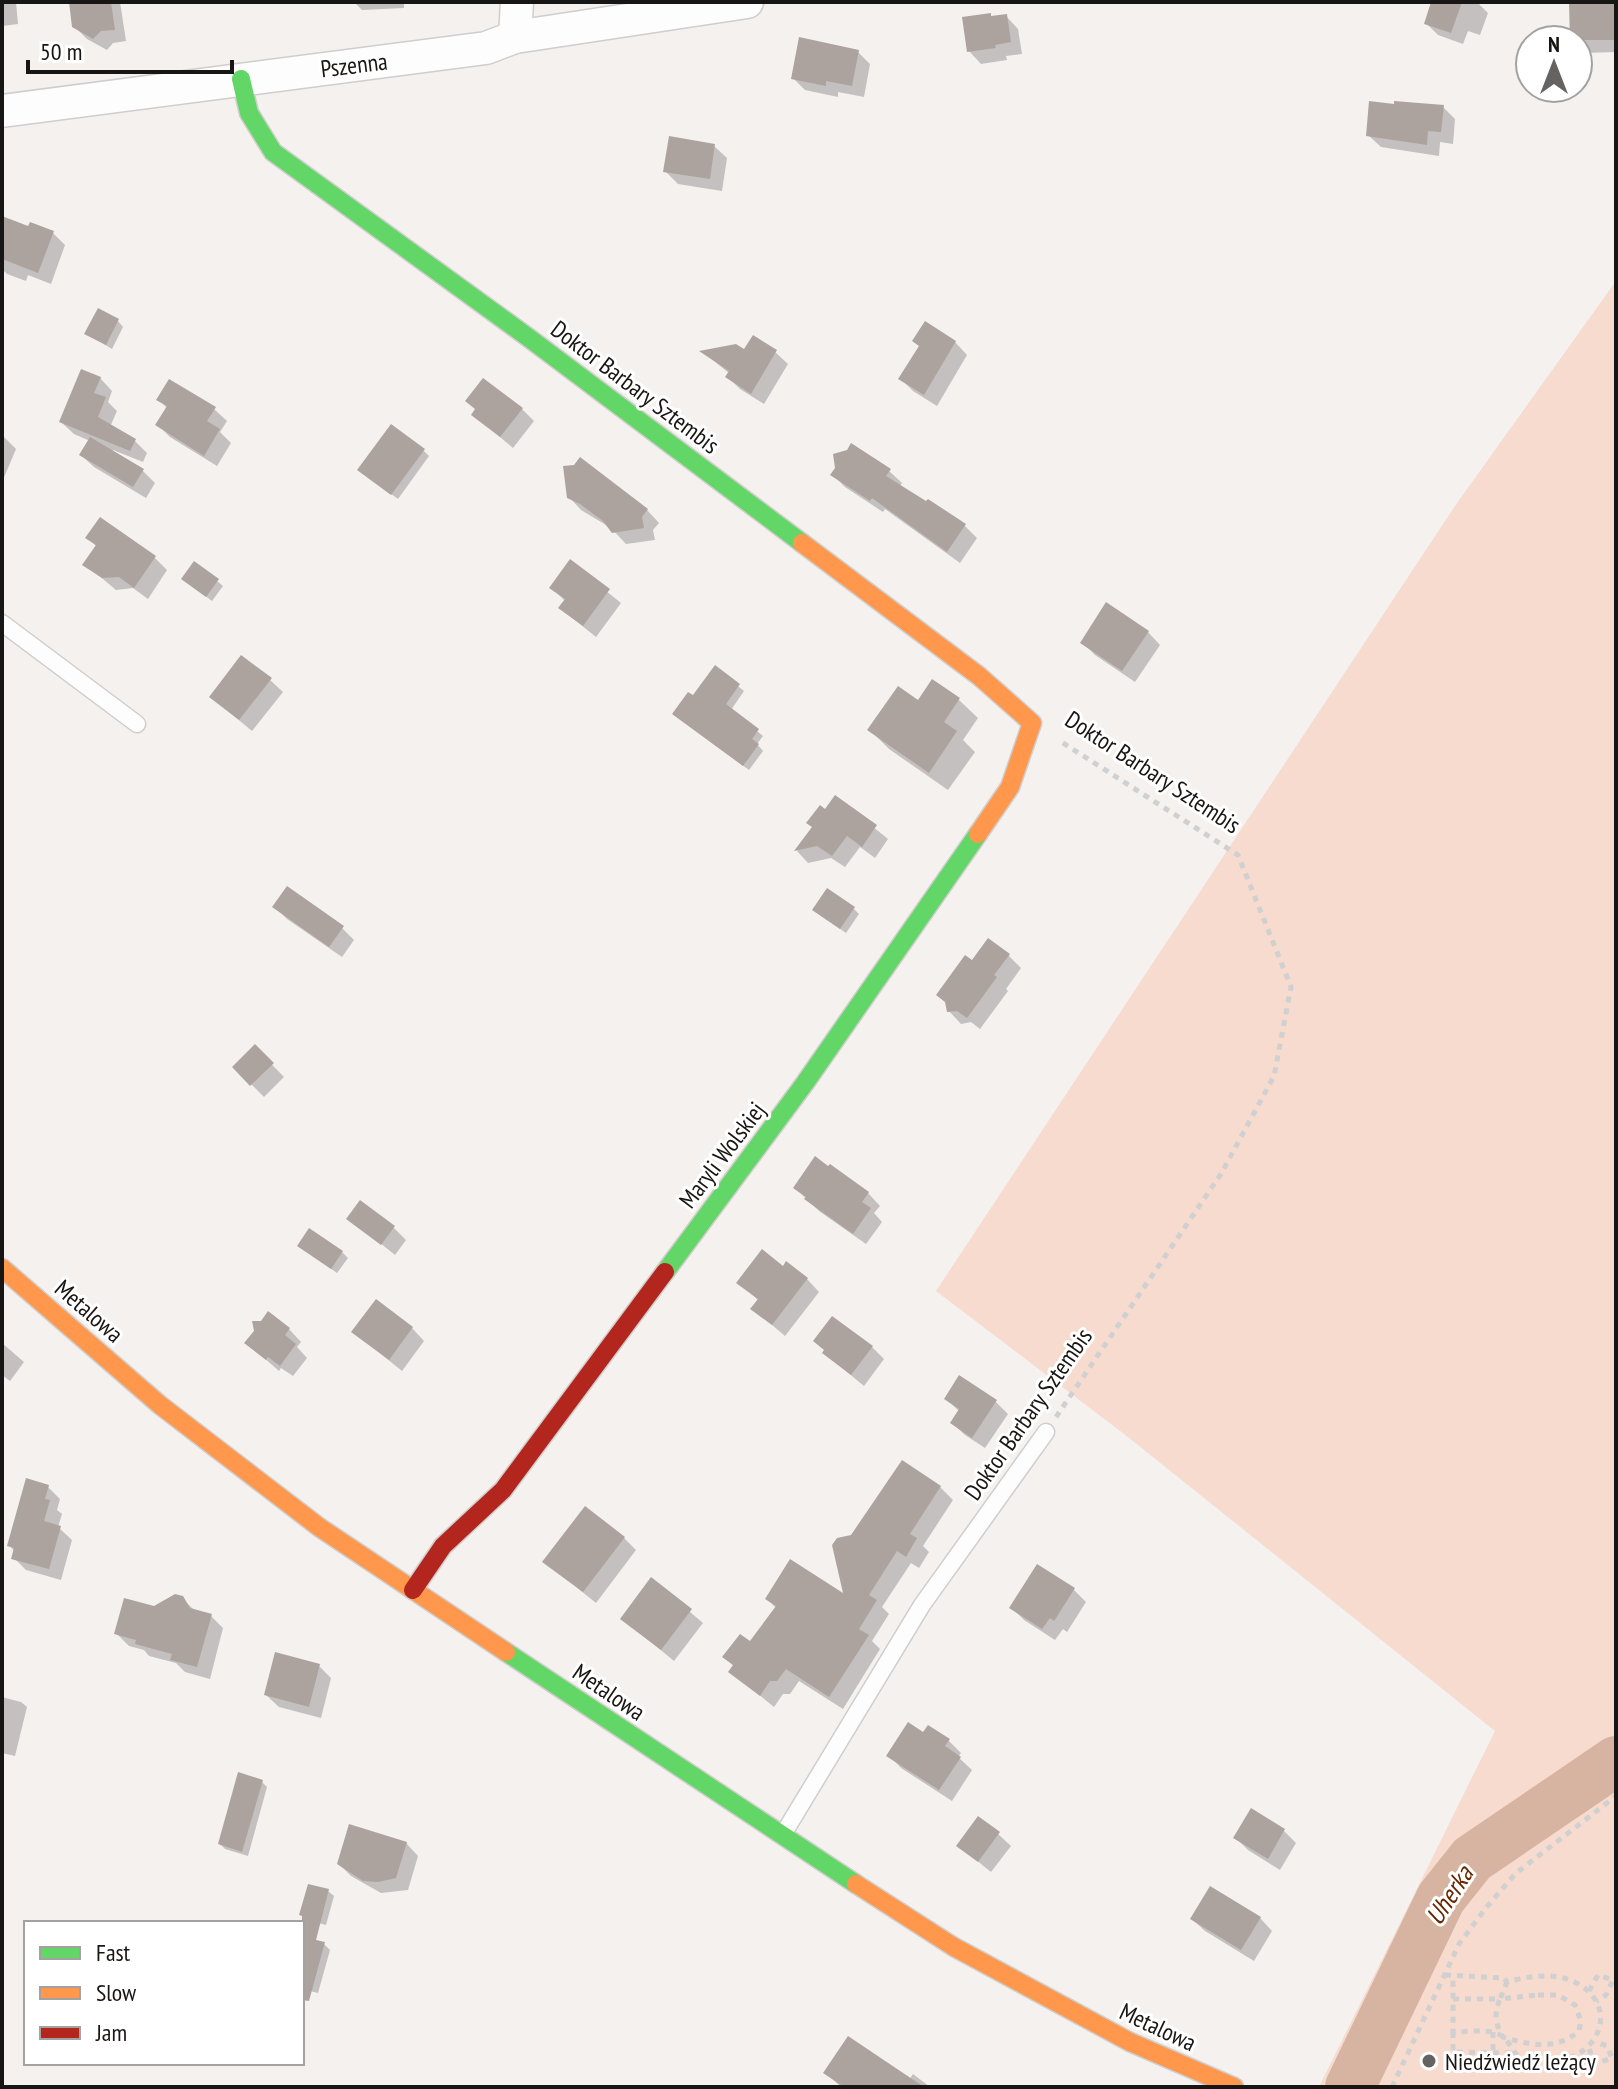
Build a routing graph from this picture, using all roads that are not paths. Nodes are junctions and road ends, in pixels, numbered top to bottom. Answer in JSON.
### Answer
{"nodes":[{"id":1,"x":517,"y":2,"type":"edge"},
{"id":2,"x":747,"y":2,"type":"edge"},
{"id":3,"x":515,"y":37,"type":"junction"},
{"id":4,"x":241,"y":79,"type":"junction"},
{"id":5,"x":2,"y":111,"type":"edge"},
{"id":6,"x":2,"y":623,"type":"edge"},
{"id":7,"x":1032,"y":723,"type":"joint"},
{"id":8,"x":137,"y":724,"type":"dead end"},
{"id":9,"x":2,"y":1268,"type":"edge"},
{"id":10,"x":1046,"y":1432,"type":"road end"},
{"id":11,"x":413,"y":1590,"type":"junction"},
{"id":12,"x":782,"y":1836,"type":"junction"},
{"id":13,"x":1234,"y":2087,"type":"edge"}],
"edges":[{"from":1,"to":3,"type":"street"},
{"from":2,"to":3,"type":"street","name":"Pszenna"},
{"from":3,"to":4,"type":"street","name":"Pszenna"},
{"from":4,"to":5,"type":"street","name":"Pszenna"},
{"from":4,"to":7,"type":"street","name":"Doktor Barbary Sztembis"},
{"from":6,"to":8,"type":"lane"},
{"from":7,"to":11,"type":"street","name":"Maryli Wolskiej"},
{"from":9,"to":11,"type":"street","name":"Metalowa"},
{"from":10,"to":12,"type":"lane","name":"Doktor Barbary Sztembis"},
{"from":11,"to":12,"type":"street","name":"Metalowa"},
{"from":12,"to":13,"type":"street","name":"Metalowa"}]}
